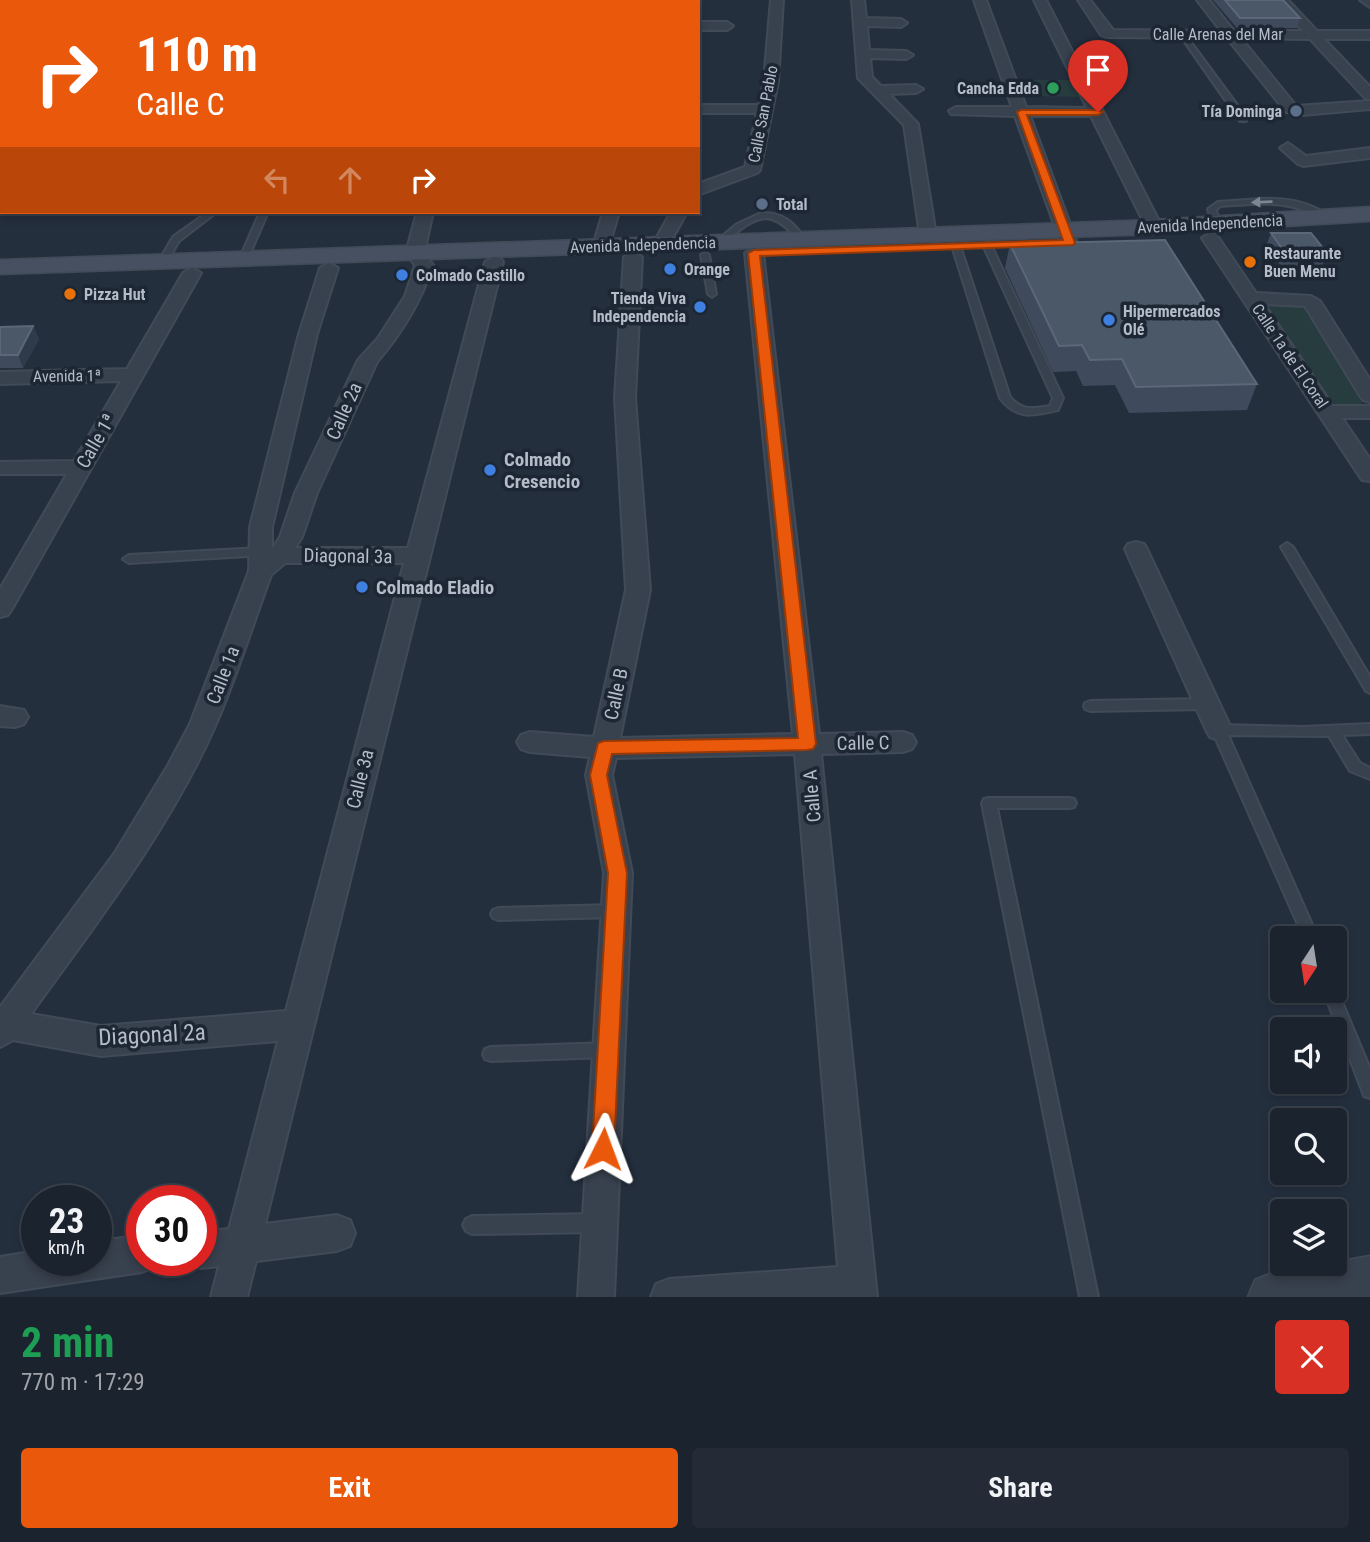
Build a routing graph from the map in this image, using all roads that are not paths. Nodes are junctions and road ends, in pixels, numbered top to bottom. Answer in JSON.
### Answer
{"nodes":[{"id":1,"x":777,"y":0,"type":"edge"},
{"id":2,"x":858,"y":0,"type":"edge"},
{"id":3,"x":980,"y":0,"type":"edge"},
{"id":4,"x":1040,"y":0,"type":"edge"},
{"id":5,"x":1084,"y":0,"type":"edge"},
{"id":6,"x":1203,"y":0,"type":"edge"},
{"id":7,"x":1281,"y":0,"type":"edge"},
{"id":8,"x":859,"y":22,"type":"junction"},
{"id":9,"x":901,"y":23,"type":"dead end"},
{"id":10,"x":700,"y":26,"type":"edge"},
{"id":11,"x":727,"y":26,"type":"dead end"},
{"id":12,"x":1182,"y":34,"type":"junction"},
{"id":13,"x":1233,"y":34,"type":"junction"},
{"id":14,"x":1315,"y":34,"type":"junction"},
{"id":15,"x":1370,"y":35,"type":"edge"},
{"id":16,"x":861,"y":54,"type":"junction"},
{"id":17,"x":905,"y":55,"type":"dead end"},
{"id":18,"x":916,"y":89,"type":"dead end"},
{"id":19,"x":875,"y":90,"type":"junction"},
{"id":20,"x":1370,"y":95,"type":"edge"},
{"id":21,"x":1370,"y":105,"type":"edge"},
{"id":22,"x":700,"y":109,"type":"edge"},
{"id":23,"x":766,"y":110,"type":"junction"},
{"id":24,"x":956,"y":111,"type":"dead end"},
{"id":25,"x":1021,"y":112,"type":"junction"},
{"id":26,"x":1098,"y":112,"type":"junction"},
{"id":27,"x":1243,"y":119,"type":"dead end"},
{"id":28,"x":1288,"y":148,"type":"dead end"},
{"id":29,"x":1370,"y":153,"type":"edge"},
{"id":30,"x":700,"y":189,"type":"edge"},
{"id":31,"x":210,"y":214,"type":"edge"},
{"id":32,"x":263,"y":214,"type":"edge"},
{"id":33,"x":425,"y":214,"type":"edge"},
{"id":34,"x":610,"y":214,"type":"edge"},
{"id":35,"x":678,"y":214,"type":"edge"},
{"id":36,"x":1370,"y":214,"type":"edge"},
{"id":37,"x":1154,"y":227,"type":"junction"},
{"id":38,"x":1370,"y":227,"type":"edge"},
{"id":39,"x":1213,"y":231,"type":"junction"},
{"id":40,"x":928,"y":235,"type":"junction"},
{"id":41,"x":1067,"y":237,"type":"junction"},
{"id":42,"x":661,"y":244,"type":"junction"},
{"id":43,"x":855,"y":244,"type":"junction"},
{"id":44,"x":601,"y":246,"type":"junction"},
{"id":45,"x":956,"y":246,"type":"junction"},
{"id":46,"x":714,"y":251,"type":"junction"},
{"id":47,"x":754,"y":253,"type":"junction"},
{"id":48,"x":992,"y":254,"type":"junction"},
{"id":49,"x":633,"y":257,"type":"junction"},
{"id":50,"x":244,"y":258,"type":"junction"},
{"id":51,"x":419,"y":259,"type":"junction"},
{"id":52,"x":163,"y":261,"type":"junction"},
{"id":53,"x":494,"y":262,"type":"junction"},
{"id":54,"x":1010,"y":263,"type":"edge"},
{"id":55,"x":0,"y":267,"type":"edge"},
{"id":56,"x":330,"y":268,"type":"junction"},
{"id":57,"x":192,"y":273,"type":"junction"},
{"id":58,"x":0,"y":280,"type":"edge"},
{"id":59,"x":712,"y":294,"type":"dead end"},
{"id":60,"x":1251,"y":298,"type":"junction"},
{"id":61,"x":134,"y":375,"type":"junction"},
{"id":62,"x":0,"y":378,"type":"edge"},
{"id":63,"x":1370,"y":396,"type":"edge"},
{"id":64,"x":1328,"y":412,"type":"junction"},
{"id":65,"x":1370,"y":412,"type":"edge"},
{"id":66,"x":82,"y":467,"type":"junction"},
{"id":67,"x":0,"y":468,"type":"edge"},
{"id":68,"x":1370,"y":475,"type":"edge"},
{"id":69,"x":1287,"y":547,"type":"dead end"},
{"id":70,"x":1136,"y":550,"type":"dead end"},
{"id":71,"x":417,"y":555,"type":"junction"},
{"id":72,"x":129,"y":559,"type":"dead end"},
{"id":73,"x":267,"y":560,"type":"junction"},
{"id":74,"x":10,"y":576,"type":"edge"},
{"id":75,"x":0,"y":608,"type":"edge"},
{"id":76,"x":1370,"y":688,"type":"edge"},
{"id":77,"x":1207,"y":704,"type":"junction"},
{"id":78,"x":1090,"y":706,"type":"dead end"},
{"id":79,"x":1370,"y":729,"type":"edge"},
{"id":80,"x":1219,"y":730,"type":"junction"},
{"id":81,"x":1332,"y":730,"type":"junction"},
{"id":82,"x":530,"y":742,"type":"dead end"},
{"id":83,"x":903,"y":742,"type":"dead end"},
{"id":84,"x":807,"y":744,"type":"junction"},
{"id":85,"x":604,"y":748,"type":"junction"},
{"id":86,"x":1370,"y":774,"type":"edge"},
{"id":87,"x":1069,"y":803,"type":"dead end"},
{"id":88,"x":615,"y":911,"type":"junction"},
{"id":89,"x":498,"y":914,"type":"dead end"},
{"id":90,"x":1306,"y":926,"type":"edge"},
{"id":91,"x":1336,"y":1003,"type":"edge"},
{"id":92,"x":297,"y":1025,"type":"junction"},
{"id":93,"x":4,"y":1028,"type":"edge"},
{"id":94,"x":608,"y":1050,"type":"junction"},
{"id":95,"x":491,"y":1054,"type":"dead end"},
{"id":96,"x":1370,"y":1090,"type":"edge"},
{"id":97,"x":600,"y":1223,"type":"junction"},
{"id":98,"x":472,"y":1225,"type":"dead end"},
{"id":99,"x":337,"y":1233,"type":"dead end"},
{"id":100,"x":241,"y":1247,"type":"junction"},
{"id":101,"x":217,"y":1249,"type":"edge"},
{"id":102,"x":21,"y":1272,"type":"edge"},
{"id":103,"x":0,"y":1275,"type":"edge"},
{"id":104,"x":1370,"y":1279,"type":"edge"},
{"id":105,"x":858,"y":1291,"type":"edge"},
{"id":106,"x":229,"y":1297,"type":"edge"},
{"id":107,"x":596,"y":1297,"type":"edge"},
{"id":108,"x":669,"y":1297,"type":"edge"},
{"id":109,"x":1089,"y":1297,"type":"edge"},
{"id":110,"x":1272,"y":1297,"type":"edge"}],
"edges":[{"from":1,"to":23,"type":"street","name":"Calle San Pablo"},
{"from":2,"to":8,"type":"street"},
{"from":3,"to":25,"type":"street"},
{"from":4,"to":26,"type":"street"},
{"from":5,"to":12,"type":"street","name":"Calle Arenas del Mar"},
{"from":6,"to":13,"type":"street"},
{"from":7,"to":14,"type":"street"},
{"from":8,"to":9,"type":"street"},
{"from":8,"to":16,"type":"street"},
{"from":10,"to":11,"type":"street"},
{"from":12,"to":13,"type":"street","name":"Calle Arenas del Mar"},
{"from":12,"to":27,"type":"lane"},
{"from":13,"to":14,"type":"street","name":"Calle Arenas del Mar"},
{"from":13,"to":21,"type":"street"},
{"from":14,"to":15,"type":"street","name":"Calle Arenas del Mar"},
{"from":14,"to":20,"type":"street"},
{"from":16,"to":17,"type":"street"},
{"from":16,"to":19,"type":"street"},
{"from":18,"to":19,"type":"street"},
{"from":19,"to":40,"type":"street"},
{"from":22,"to":23,"type":"street"},
{"from":23,"to":30,"type":"street","name":"Calle San Pablo"},
{"from":24,"to":25,"type":"street"},
{"from":25,"to":26,"type":"street"},
{"from":25,"to":41,"type":"street"},
{"from":26,"to":37,"type":"street"},
{"from":28,"to":29,"type":"street"},
{"from":31,"to":52,"type":"lane"},
{"from":32,"to":50,"type":"lane"},
{"from":33,"to":51,"type":"street","name":"Calle 2a"},
{"from":34,"to":44,"type":"street"},
{"from":35,"to":42,"type":"street"},
{"from":36,"to":39,"type":"main road","name":"Avenida Independencia","one_way":true},
{"from":37,"to":39,"type":"main road","name":"Avenida Independencia"},
{"from":37,"to":41,"type":"main road","name":"Avenida Independencia"},
{"from":38,"to":39,"type":"main road","name":"Avenida Independencia"},
{"from":39,"to":41,"type":"main road","name":"Avenida Independencia"},
{"from":39,"to":60,"type":"street","name":"Calle 1a de El Coral"},
{"from":40,"to":41,"type":"main road","name":"Avenida Independencia"},
{"from":40,"to":43,"type":"main road","name":"Avenida Independencia"},
{"from":41,"to":48,"type":"main road","name":"Avenida Independencia"},
{"from":42,"to":44,"type":"main road","name":"Avenida Independencia"},
{"from":42,"to":46,"type":"main road","name":"Avenida Independencia"},
{"from":43,"to":45,"type":"main road","name":"Avenida Independencia"},
{"from":43,"to":46,"type":"main road","name":"Avenida Independencia"},
{"from":43,"to":47,"type":"main road","name":"Avenida Independencia"},
{"from":44,"to":51,"type":"main road","name":"Avenida Independencia"},
{"from":45,"to":48,"type":"main road","name":"Avenida Independencia"},
{"from":45,"to":48,"type":"lane"},
{"from":46,"to":47,"type":"main road","name":"Avenida Independencia"},
{"from":46,"to":49,"type":"main road","name":"Avenida Independencia"},
{"from":46,"to":59,"type":"lane"},
{"from":47,"to":84,"type":"street","name":"Calle A"},
{"from":48,"to":54,"type":"lane"},
{"from":49,"to":53,"type":"main road","name":"Avenida Independencia"},
{"from":49,"to":85,"type":"street","name":"Calle B"},
{"from":50,"to":51,"type":"main road","name":"Avenida Independencia"},
{"from":50,"to":52,"type":"main road","name":"Avenida Independencia"},
{"from":51,"to":53,"type":"main road","name":"Avenida Independencia"},
{"from":51,"to":56,"type":"main road","name":"Avenida Independencia"},
{"from":51,"to":73,"type":"street","name":"Calle 2a"},
{"from":52,"to":55,"type":"main road","name":"Avenida Independencia"},
{"from":53,"to":71,"type":"street","name":"Calle 3a"},
{"from":56,"to":57,"type":"main road","name":"Avenida Independencia"},
{"from":56,"to":73,"type":"street","name":"Calle 1a"},
{"from":57,"to":58,"type":"main road","name":"Avenida Independencia"},
{"from":57,"to":61,"type":"street","name":"Calle 1ª"},
{"from":60,"to":63,"type":"street"},
{"from":60,"to":64,"type":"street","name":"Calle 1a de El Coral"},
{"from":61,"to":62,"type":"street","name":"Avenida 1ª"},
{"from":61,"to":66,"type":"street","name":"Calle 1ª"},
{"from":64,"to":65,"type":"street"},
{"from":64,"to":68,"type":"street","name":"Calle 1a de El Coral"},
{"from":66,"to":67,"type":"street"},
{"from":66,"to":74,"type":"street","name":"Calle 1ª"},
{"from":69,"to":76,"type":"lane"},
{"from":70,"to":77,"type":"street"},
{"from":71,"to":73,"type":"street","name":"Diagonal 3a"},
{"from":71,"to":92,"type":"street","name":"Calle 3a"},
{"from":72,"to":73,"type":"lane"},
{"from":73,"to":93,"type":"street","name":"Calle 1a"},
{"from":74,"to":75,"type":"street","name":"Calle 1ª"},
{"from":77,"to":78,"type":"lane"},
{"from":77,"to":80,"type":"street"},
{"from":79,"to":81,"type":"lane"},
{"from":80,"to":81,"type":"lane"},
{"from":80,"to":90,"type":"lane"},
{"from":81,"to":86,"type":"lane"},
{"from":82,"to":85,"type":"street","name":"Calle C"},
{"from":83,"to":84,"type":"street","name":"Calle C"},
{"from":84,"to":85,"type":"street","name":"Calle C"},
{"from":84,"to":105,"type":"street","name":"Calle A"},
{"from":85,"to":88,"type":"street","name":"Calle B"},
{"from":87,"to":109,"type":"lane"},
{"from":88,"to":89,"type":"lane"},
{"from":88,"to":94,"type":"street","name":"Calle B"},
{"from":91,"to":96,"type":"lane"},
{"from":92,"to":93,"type":"street","name":"Diagonal 2a"},
{"from":92,"to":100,"type":"street","name":"Calle 3a"},
{"from":94,"to":95,"type":"lane"},
{"from":94,"to":97,"type":"street","name":"Calle B"},
{"from":97,"to":98,"type":"lane"},
{"from":97,"to":107,"type":"street","name":"Calle B"},
{"from":99,"to":100,"type":"street"},
{"from":100,"to":101,"type":"street"},
{"from":100,"to":106,"type":"street","name":"Calle 3a"},
{"from":102,"to":103,"type":"street"},
{"from":104,"to":110,"type":"street"},
{"from":105,"to":108,"type":"street"}]}
